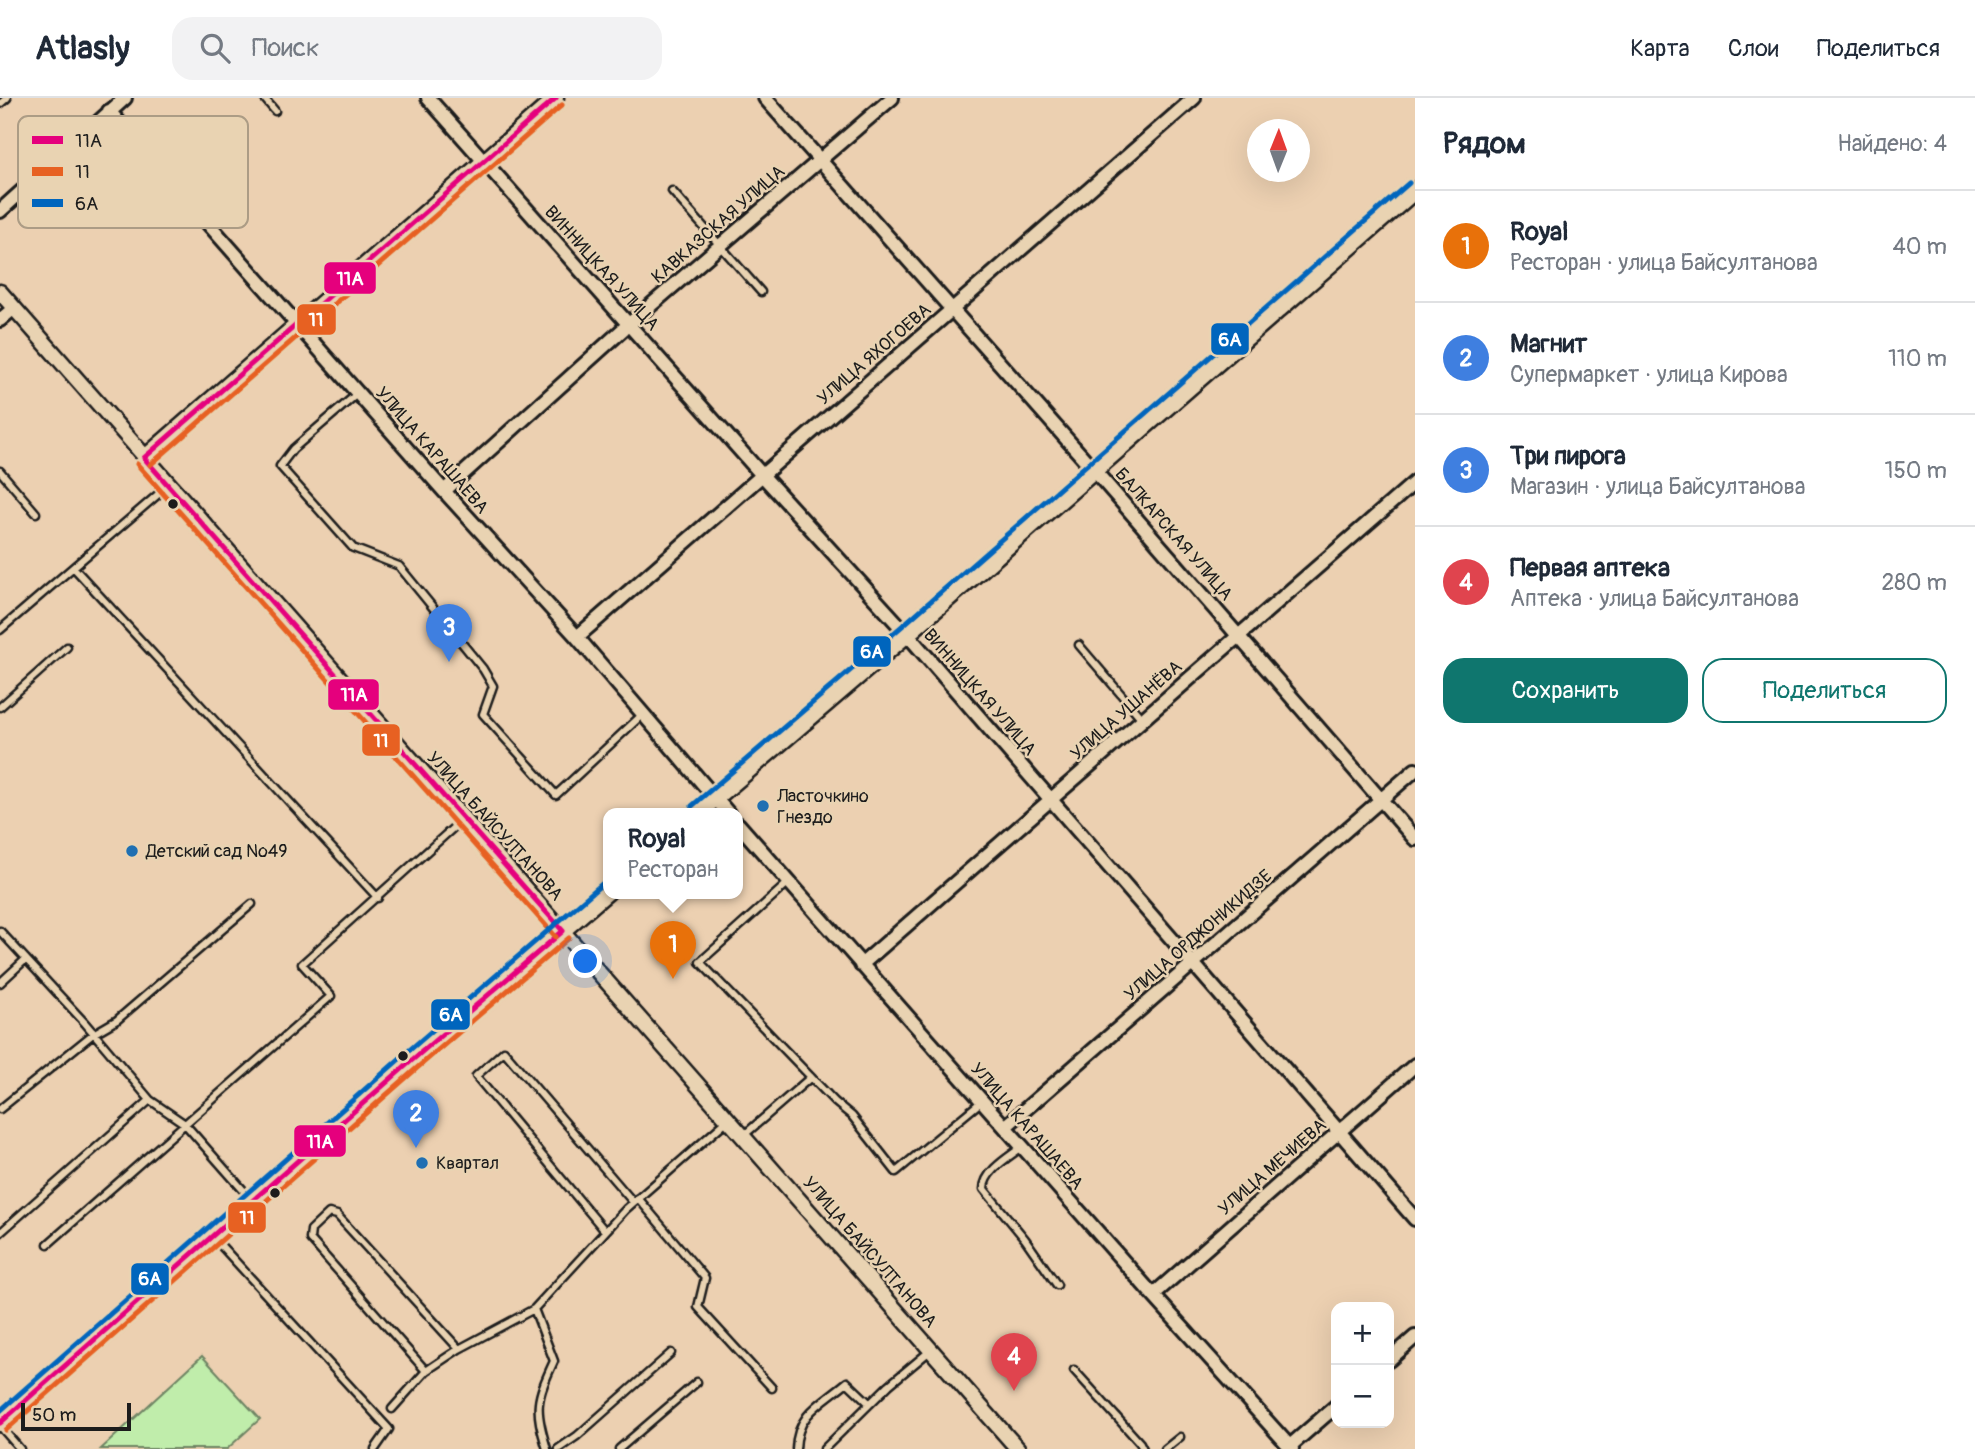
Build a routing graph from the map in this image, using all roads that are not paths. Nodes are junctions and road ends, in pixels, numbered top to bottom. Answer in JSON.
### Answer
{"nodes":[{"id":1,"x":7,"y":98,"type":"edge"},
{"id":2,"x":125,"y":98,"type":"edge"},
{"id":3,"x":264,"y":98,"type":"edge"},
{"id":4,"x":428,"y":98,"type":"edge"},
{"id":5,"x":556,"y":98,"type":"edge"},
{"id":6,"x":765,"y":98,"type":"edge"},
{"id":7,"x":892,"y":98,"type":"edge"},
{"id":8,"x":1194,"y":98,"type":"edge"},
{"id":9,"x":0,"y":104,"type":"edge"},
{"id":10,"x":109,"y":111,"type":"junction"},
{"id":11,"x":275,"y":111,"type":"dead end"},
{"id":12,"x":104,"y":116,"type":"edge"},
{"id":13,"x":113,"y":116,"type":"edge"},
{"id":14,"x":821,"y":160,"type":"junction"},
{"id":15,"x":484,"y":162,"type":"junction"},
{"id":16,"x":1415,"y":190,"type":"edge"},
{"id":17,"x":672,"y":191,"type":"dead end"},
{"id":18,"x":18,"y":194,"type":"edge"},
{"id":19,"x":0,"y":211,"type":"edge"},
{"id":20,"x":213,"y":228,"type":"edge"},
{"id":21,"x":720,"y":247,"type":"junction"},
{"id":22,"x":0,"y":292,"type":"edge"},
{"id":23,"x":761,"y":292,"type":"dead end"},
{"id":24,"x":14,"y":307,"type":"junction"},
{"id":25,"x":952,"y":309,"type":"junction"},
{"id":26,"x":0,"y":320,"type":"edge"},
{"id":27,"x":299,"y":324,"type":"junction"},
{"id":28,"x":629,"y":324,"type":"junction"},
{"id":29,"x":358,"y":393,"type":"junction"},
{"id":30,"x":144,"y":457,"type":"junction"},
{"id":31,"x":1094,"y":470,"type":"junction"},
{"id":32,"x":0,"y":471,"type":"edge"},
{"id":33,"x":762,"y":475,"type":"junction"},
{"id":34,"x":1415,"y":482,"type":"edge"},
{"id":35,"x":169,"y":485,"type":"junction"},
{"id":36,"x":444,"y":491,"type":"junction"},
{"id":37,"x":36,"y":513,"type":"dead end"},
{"id":38,"x":74,"y":568,"type":"junction"},
{"id":39,"x":0,"y":630,"type":"edge"},
{"id":40,"x":907,"y":634,"type":"junction"},
{"id":41,"x":1238,"y":636,"type":"junction"},
{"id":42,"x":577,"y":637,"type":"junction"},
{"id":43,"x":1079,"y":645,"type":"dead end"},
{"id":44,"x":67,"y":647,"type":"dead end"},
{"id":45,"x":0,"y":707,"type":"edge"},
{"id":46,"x":643,"y":714,"type":"junction"},
{"id":47,"x":1142,"y":719,"type":"junction"},
{"id":48,"x":1415,"y":770,"type":"edge"},
{"id":49,"x":715,"y":797,"type":"junction"},
{"id":50,"x":1049,"y":800,"type":"junction"},
{"id":51,"x":1381,"y":800,"type":"junction"},
{"id":52,"x":703,"y":808,"type":"edge"},
{"id":53,"x":724,"y":808,"type":"edge"},
{"id":54,"x":463,"y":819,"type":"junction"},
{"id":55,"x":743,"y":830,"type":"edge"},
{"id":56,"x":1415,"y":839,"type":"edge"},
{"id":57,"x":789,"y":882,"type":"junction"},
{"id":58,"x":603,"y":895,"type":"edge"},
{"id":59,"x":378,"y":898,"type":"junction"},
{"id":60,"x":252,"y":904,"type":"dead end"},
{"id":61,"x":0,"y":931,"type":"edge"},
{"id":62,"x":563,"y":931,"type":"junction"},
{"id":63,"x":26,"y":959,"type":"junction"},
{"id":64,"x":1192,"y":964,"type":"junction"},
{"id":65,"x":860,"y":965,"type":"junction"},
{"id":66,"x":0,"y":983,"type":"edge"},
{"id":67,"x":93,"y":1034,"type":"junction"},
{"id":68,"x":1415,"y":1065,"type":"edge"},
{"id":69,"x":811,"y":1077,"type":"junction"},
{"id":70,"x":150,"y":1100,"type":"junction"},
{"id":71,"x":982,"y":1101,"type":"junction"},
{"id":72,"x":0,"y":1109,"type":"edge"},
{"id":73,"x":729,"y":1119,"type":"junction"},
{"id":74,"x":186,"y":1124,"type":"junction"},
{"id":75,"x":1004,"y":1127,"type":"junction"},
{"id":76,"x":1338,"y":1132,"type":"junction"},
{"id":77,"x":743,"y":1136,"type":"junction"},
{"id":78,"x":1023,"y":1147,"type":"junction"},
{"id":79,"x":253,"y":1200,"type":"junction"},
{"id":80,"x":636,"y":1200,"type":"junction"},
{"id":81,"x":1415,"y":1219,"type":"edge"},
{"id":82,"x":605,"y":1231,"type":"junction"},
{"id":83,"x":0,"y":1233,"type":"edge"},
{"id":84,"x":212,"y":1236,"type":"junction"},
{"id":85,"x":48,"y":1244,"type":"dead end"},
{"id":86,"x":1056,"y":1285,"type":"dead end"},
{"id":87,"x":1153,"y":1295,"type":"junction"},
{"id":88,"x":534,"y":1309,"type":"junction"},
{"id":89,"x":1415,"y":1337,"type":"edge"},
{"id":90,"x":459,"y":1349,"type":"junction"},
{"id":91,"x":931,"y":1350,"type":"junction"},
{"id":92,"x":671,"y":1353,"type":"dead end"},
{"id":93,"x":1394,"y":1356,"type":"edge"},
{"id":94,"x":1074,"y":1370,"type":"dead end"},
{"id":95,"x":426,"y":1371,"type":"junction"},
{"id":96,"x":697,"y":1382,"type":"dead end"},
{"id":97,"x":772,"y":1388,"type":"dead end"},
{"id":98,"x":870,"y":1404,"type":"junction"},
{"id":99,"x":392,"y":1409,"type":"dead end"},
{"id":100,"x":1331,"y":1411,"type":"edge"},
{"id":101,"x":0,"y":1425,"type":"edge"},
{"id":102,"x":1180,"y":1437,"type":"dead end"},
{"id":103,"x":546,"y":1448,"type":"edge"},
{"id":104,"x":1291,"y":1448,"type":"edge"},
{"id":105,"x":20,"y":1449,"type":"edge"},
{"id":106,"x":375,"y":1449,"type":"edge"},
{"id":107,"x":558,"y":1449,"type":"edge"},
{"id":108,"x":619,"y":1449,"type":"edge"},
{"id":109,"x":796,"y":1449,"type":"edge"},
{"id":110,"x":824,"y":1449,"type":"edge"},
{"id":111,"x":1018,"y":1449,"type":"edge"},
{"id":112,"x":1143,"y":1449,"type":"edge"},
{"id":113,"x":1165,"y":1449,"type":"edge"}],
"edges":[{"from":1,"to":9,"type":"lane"},
{"from":2,"to":10,"type":"street"},
{"from":3,"to":11,"type":"lane"},
{"from":4,"to":15,"type":"street","name":"ВИННИЦКАЯ УЛИЦА"},
{"from":5,"to":15,"type":"street"},
{"from":6,"to":14,"type":"street","name":"БАЛКАРСКАЯ УЛИЦА"},
{"from":7,"to":14,"type":"street","name":"КАВКАЗСКАЯ УЛИЦА"},
{"from":8,"to":25,"type":"street","name":"УЛИЦА ЯХОГОЕВА"},
{"from":10,"to":12,"type":"street"},
{"from":10,"to":13,"type":"street","name":"УЛИЦА КАРАШАЕВА"},
{"from":14,"to":21,"type":"street","name":"КАВКАЗСКАЯ УЛИЦА"},
{"from":14,"to":25,"type":"street","name":"БАЛКАРСКАЯ УЛИЦА"},
{"from":15,"to":27,"type":"street"},
{"from":15,"to":28,"type":"street","name":"ВИННИЦКАЯ УЛИЦА"},
{"from":16,"to":31,"type":"main road"},
{"from":17,"to":21,"type":"lane"},
{"from":18,"to":19,"type":"street"},
{"from":20,"to":27,"type":"street","name":"УЛИЦА КАРАШАЕВА"},
{"from":21,"to":23,"type":"lane"},
{"from":21,"to":28,"type":"street","name":"КАВКАЗСКАЯ УЛИЦА"},
{"from":22,"to":24,"type":"street","name":"УЛИЦА БАЙСУЛТАНОВА"},
{"from":24,"to":26,"type":"street"},
{"from":24,"to":30,"type":"street","name":"УЛИЦА БАЙСУЛТАНОВА"},
{"from":25,"to":31,"type":"street","name":"БАЛКАРСКАЯ УЛИЦА"},
{"from":25,"to":33,"type":"street","name":"УЛИЦА ЯХОГОЕВА"},
{"from":27,"to":29,"type":"street","name":"УЛИЦА КАРАШАЕВА"},
{"from":27,"to":30,"type":"street"},
{"from":28,"to":33,"type":"street","name":"ВИННИЦКАЯ УЛИЦА"},
{"from":28,"to":36,"type":"street","name":"КАВКАЗСКАЯ УЛИЦА"},
{"from":29,"to":36,"type":"street","name":"УЛИЦА КАРАШАЕВА"},
{"from":29,"to":46,"type":"lane"},
{"from":30,"to":35,"type":"street","name":"УЛИЦА БАЙСУЛТАНОВА"},
{"from":31,"to":40,"type":"main road"},
{"from":31,"to":41,"type":"street","name":"БАЛКАРСКАЯ УЛИЦА"},
{"from":32,"to":37,"type":"lane"},
{"from":33,"to":40,"type":"street","name":"ВИННИЦКАЯ УЛИЦА"},
{"from":33,"to":42,"type":"street","name":"УЛИЦА ЯХОГОЕВА"},
{"from":34,"to":41,"type":"street","name":"УЛИЦА УШАНЁВА"},
{"from":35,"to":38,"type":"lane"},
{"from":35,"to":54,"type":"street","name":"УЛИЦА БАЙСУЛТАНОВА"},
{"from":36,"to":42,"type":"street","name":"УЛИЦА КАРАШАЕВА"},
{"from":38,"to":39,"type":"lane"},
{"from":38,"to":59,"type":"lane"},
{"from":40,"to":49,"type":"main road"},
{"from":40,"to":50,"type":"street","name":"ВИННИЦКАЯ УЛИЦА"},
{"from":41,"to":47,"type":"street","name":"УЛИЦА УШАНЁВА"},
{"from":41,"to":51,"type":"street","name":"БАЛКАРСКАЯ УЛИЦА"},
{"from":42,"to":46,"type":"street","name":"УЛИЦА КАРАШАЕВА"},
{"from":43,"to":47,"type":"lane"},
{"from":44,"to":45,"type":"lane"},
{"from":46,"to":49,"type":"street","name":"УЛИЦА КАРАШАЕВА"},
{"from":47,"to":50,"type":"street","name":"УЛИЦА УШАНЁВА"},
{"from":48,"to":51,"type":"street","name":"УЛИЦА ОРДЖОНИКИДЗЕ"},
{"from":49,"to":52,"type":"main road"},
{"from":49,"to":53,"type":"street","name":"УЛИЦА КАРАШАЕВА"},
{"from":50,"to":64,"type":"street","name":"ВИННИЦКАЯ УЛИЦА"},
{"from":50,"to":65,"type":"street","name":"УЛИЦА УШАНЁВА"},
{"from":51,"to":56,"type":"street","name":"БАЛКАРСКАЯ УЛИЦА"},
{"from":51,"to":64,"type":"street","name":"УЛИЦА ОРДЖОНИКИДЗЕ"},
{"from":54,"to":59,"type":"lane"},
{"from":54,"to":62,"type":"street","name":"УЛИЦА БАЙСУЛТАНОВА"},
{"from":55,"to":57,"type":"street","name":"УЛИЦА КАРАШАЕВА"},
{"from":57,"to":65,"type":"street","name":"УЛИЦА КАРАШАЕВА"},
{"from":57,"to":69,"type":"lane"},
{"from":58,"to":62,"type":"main road"},
{"from":59,"to":74,"type":"lane"},
{"from":60,"to":67,"type":"lane"},
{"from":61,"to":63,"type":"lane"},
{"from":62,"to":73,"type":"street","name":"УЛИЦА БАЙСУЛТАНОВА"},
{"from":62,"to":79,"type":"main road"},
{"from":63,"to":66,"type":"lane"},
{"from":63,"to":67,"type":"lane"},
{"from":64,"to":75,"type":"street","name":"УЛИЦА ОРДЖОНИКИДЗЕ"},
{"from":64,"to":76,"type":"street","name":"ВИННИЦКАЯ УЛИЦА"},
{"from":65,"to":71,"type":"street","name":"УЛИЦА КАРАШАЕВА"},
{"from":67,"to":70,"type":"lane"},
{"from":67,"to":72,"type":"lane"},
{"from":68,"to":76,"type":"street","name":"УЛИЦА МЕЧИЕВА"},
{"from":69,"to":71,"type":"lane"},
{"from":69,"to":77,"type":"lane"},
{"from":70,"to":74,"type":"lane"},
{"from":70,"to":83,"type":"lane"},
{"from":71,"to":75,"type":"street","name":"УЛИЦА КАРАШАЕВА"},
{"from":73,"to":77,"type":"street","name":"УЛИЦА БАЙСУЛТАНОВА"},
{"from":73,"to":80,"type":"lane"},
{"from":74,"to":79,"type":"lane"},
{"from":74,"to":85,"type":"lane"},
{"from":75,"to":78,"type":"street","name":"УЛИЦА КАРАШАЕВА"},
{"from":76,"to":81,"type":"street","name":"ВИННИЦКАЯ УЛИЦА"},
{"from":76,"to":87,"type":"street","name":"УЛИЦА МЕЧИЕВА"},
{"from":77,"to":91,"type":"street","name":"УЛИЦА БАЙСУЛТАНОВА"},
{"from":78,"to":86,"type":"lane"},
{"from":78,"to":87,"type":"street","name":"УЛИЦА КАРАШАЕВА"},
{"from":79,"to":84,"type":"main road"},
{"from":80,"to":82,"type":"lane"},
{"from":80,"to":82,"type":"lane"},
{"from":80,"to":97,"type":"lane"},
{"from":82,"to":88,"type":"lane"},
{"from":84,"to":101,"type":"main road"},
{"from":84,"to":106,"type":"lane"},
{"from":87,"to":104,"type":"street","name":"УЛИЦА КАРАШАЕВА"},
{"from":88,"to":90,"type":"lane"},
{"from":88,"to":103,"type":"lane"},
{"from":89,"to":93,"type":"street"},
{"from":90,"to":95,"type":"lane"},
{"from":90,"to":95,"type":"lane"},
{"from":91,"to":98,"type":"lane"},
{"from":91,"to":111,"type":"street","name":"УЛИЦА БАЙСУЛТАНОВА"},
{"from":92,"to":107,"type":"lane"},
{"from":94,"to":112,"type":"lane"},
{"from":95,"to":99,"type":"lane"},
{"from":96,"to":108,"type":"lane"},
{"from":98,"to":109,"type":"lane"},
{"from":98,"to":110,"type":"lane"},
{"from":100,"to":104,"type":"street"},
{"from":101,"to":105,"type":"lane"},
{"from":102,"to":113,"type":"lane"}]}
